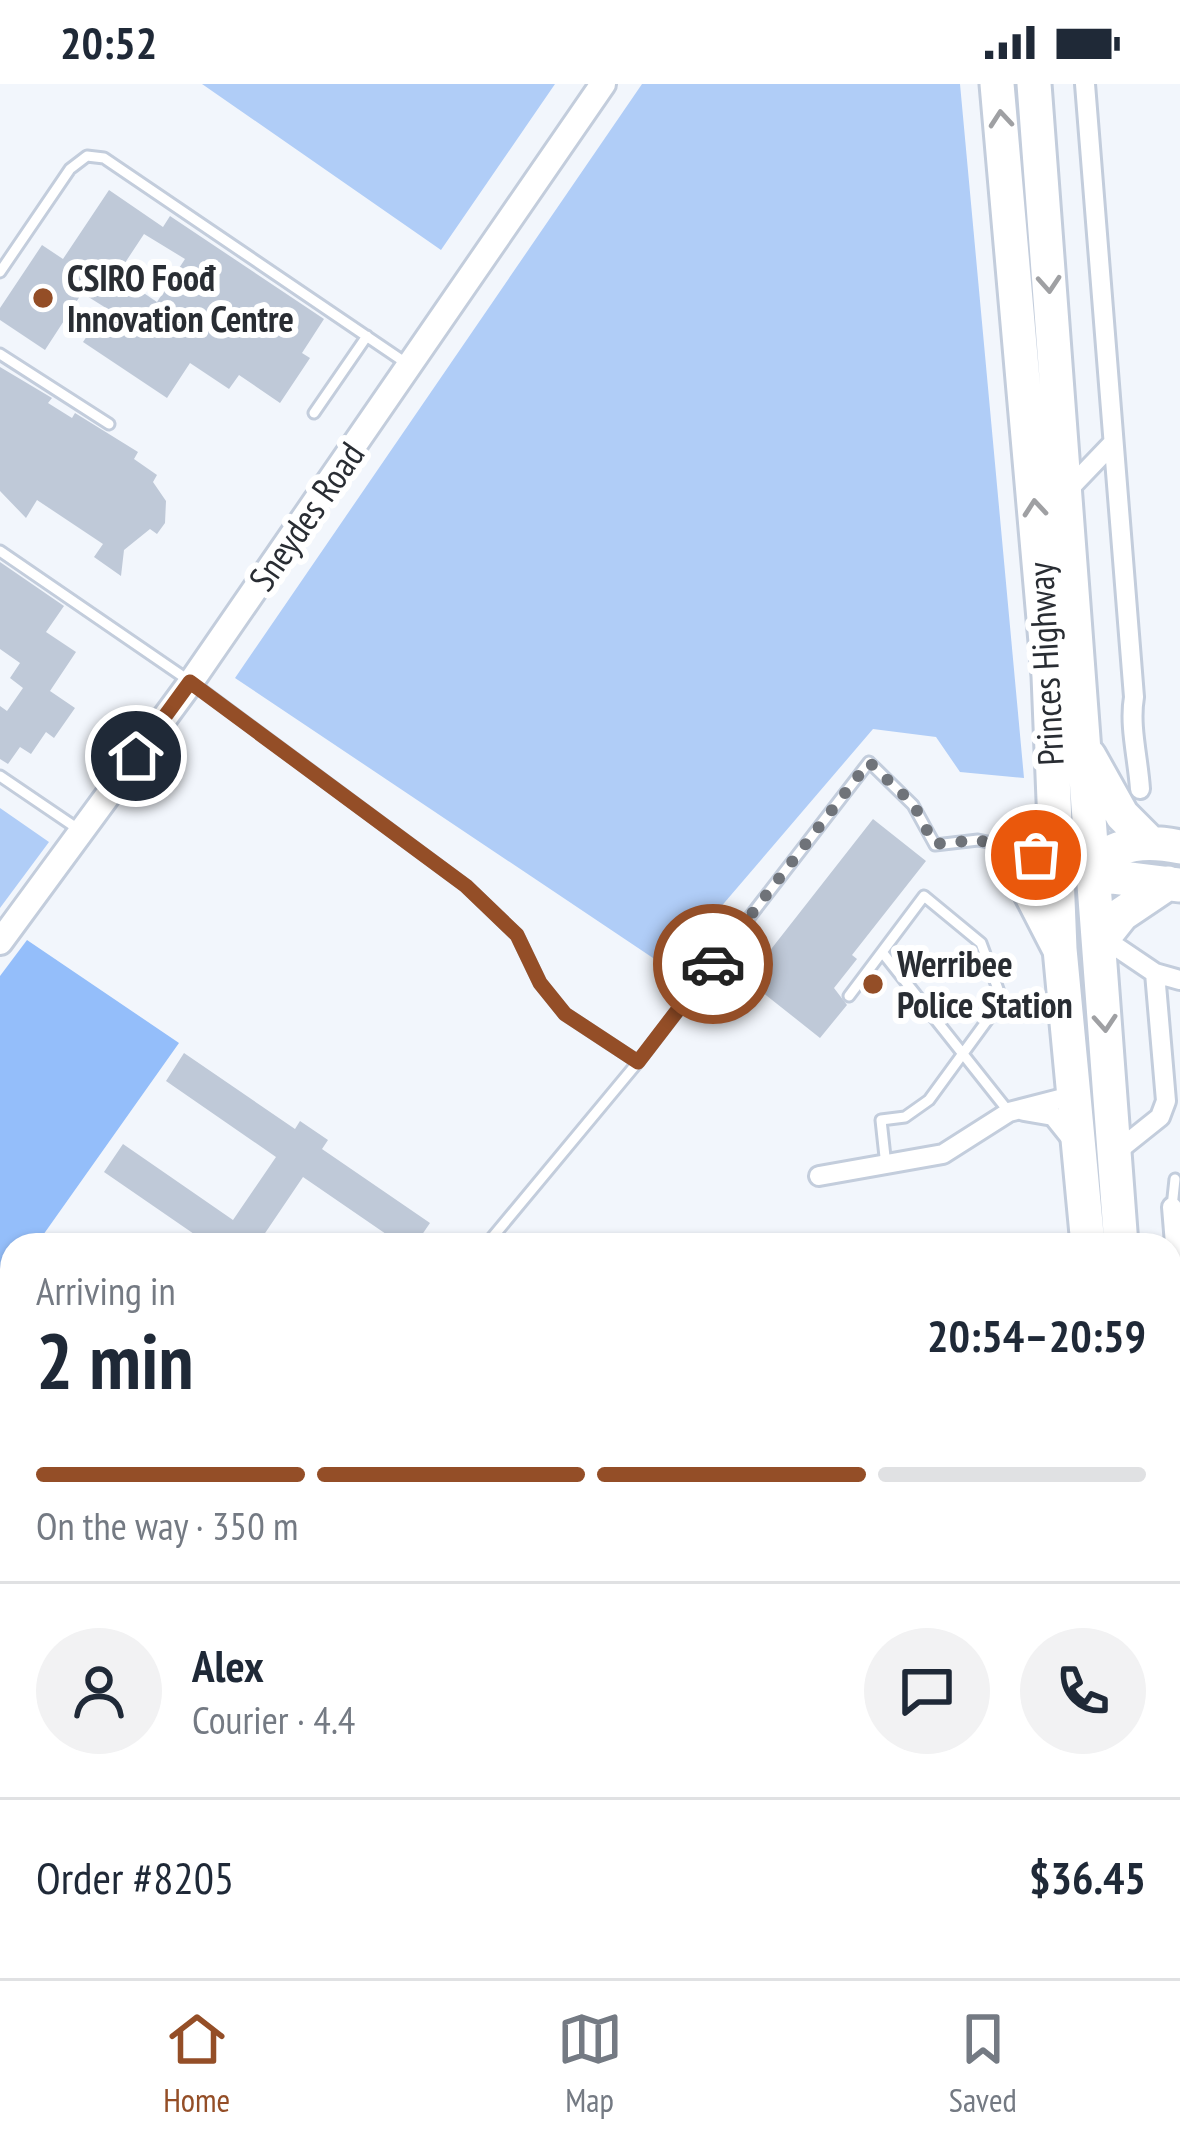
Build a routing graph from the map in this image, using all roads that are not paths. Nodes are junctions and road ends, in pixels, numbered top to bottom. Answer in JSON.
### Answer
{"nodes":[{"id":1,"x":603,"y":84,"type":"edge"},
{"id":2,"x":998,"y":84,"type":"edge"},
{"id":3,"x":1034,"y":84,"type":"edge"},
{"id":4,"x":1085,"y":84,"type":"edge"},
{"id":5,"x":0,"y":272,"type":"edge"},
{"id":6,"x":367,"y":336,"type":"junction"},
{"id":7,"x":0,"y":354,"type":"edge"},
{"id":8,"x":410,"y":366,"type":"junction"},
{"id":9,"x":314,"y":413,"type":"dead end"},
{"id":10,"x":109,"y":424,"type":"dead end"},
{"id":11,"x":1112,"y":444,"type":"junction"},
{"id":12,"x":1066,"y":493,"type":"junction"},
{"id":13,"x":0,"y":551,"type":"edge"},
{"id":14,"x":190,"y":682,"type":"junction"},
{"id":15,"x":1084,"y":747,"type":"junction"},
{"id":16,"x":0,"y":776,"type":"edge"},
{"id":17,"x":1140,"y":789,"type":"dead end"},
{"id":18,"x":1054,"y":802,"type":"junction"},
{"id":19,"x":81,"y":831,"type":"junction"},
{"id":20,"x":1164,"y":845,"type":"edge"},
{"id":21,"x":1024,"y":851,"type":"junction"},
{"id":22,"x":1093,"y":864,"type":"junction"},
{"id":23,"x":1174,"y":884,"type":"edge"},
{"id":24,"x":0,"y":942,"type":"edge"},
{"id":25,"x":1099,"y":943,"type":"junction"},
{"id":26,"x":1060,"y":949,"type":"junction"},
{"id":27,"x":882,"y":952,"type":"junction"},
{"id":28,"x":1155,"y":973,"type":"junction"},
{"id":29,"x":1180,"y":980,"type":"edge"},
{"id":30,"x":849,"y":996,"type":"dead end"},
{"id":31,"x":964,"y":1056,"type":"junction"},
{"id":32,"x":638,"y":1062,"type":"junction"},
{"id":33,"x":1171,"y":1064,"type":"edge"},
{"id":34,"x":1075,"y":1095,"type":"junction"},
{"id":35,"x":1111,"y":1104,"type":"junction"},
{"id":36,"x":1009,"y":1112,"type":"junction"},
{"id":37,"x":1115,"y":1153,"type":"junction"},
{"id":38,"x":1081,"y":1156,"type":"junction"},
{"id":39,"x":886,"y":1166,"type":"junction"},
{"id":40,"x":819,"y":1175,"type":"dead end"},
{"id":41,"x":1175,"y":1179,"type":"dead end"},
{"id":42,"x":1172,"y":1207,"type":"joint"},
{"id":43,"x":496,"y":1233,"type":"edge"},
{"id":44,"x":1087,"y":1233,"type":"edge"},
{"id":45,"x":1120,"y":1233,"type":"edge"},
{"id":46,"x":1174,"y":1233,"type":"edge"}],
"edges":[{"from":1,"to":8,"type":"main road","name":"Sneydes Road"},
{"from":18,"to":2,"type":"highway","name":"Princes Highway","one_way":true},
{"from":3,"to":12,"type":"highway","name":"Princes Highway","one_way":true},
{"from":4,"to":11,"type":"street"},
{"from":5,"to":6,"type":"lane"},
{"from":6,"to":8,"type":"lane"},
{"from":6,"to":9,"type":"lane"},
{"from":7,"to":10,"type":"lane"},
{"from":8,"to":14,"type":"main road","name":"Sneydes Road"},
{"from":11,"to":12,"type":"street"},
{"from":11,"to":17,"type":"street"},
{"from":12,"to":15,"type":"highway","name":"Princes Highway"},
{"from":13,"to":14,"type":"lane"},
{"from":14,"to":19,"type":"main road","name":"Sneydes Road"},
{"from":14,"to":32,"type":"lane"},
{"from":15,"to":20,"type":"highway"},
{"from":15,"to":22,"type":"highway","name":"Princes Highway"},
{"from":16,"to":19,"type":"lane"},
{"from":18,"to":21,"type":"highway","name":"Princes Highway"},
{"from":18,"to":21,"type":"highway"},
{"from":19,"to":24,"type":"main road","name":"Sneydes Road"},
{"from":20,"to":22,"type":"highway"},
{"from":21,"to":22,"type":"highway"},
{"from":21,"to":26,"type":"highway","name":"Princes Highway"},
{"from":21,"to":26,"type":"highway"},
{"from":21,"to":32,"type":"lane"},
{"from":22,"to":23,"type":"highway"},
{"from":22,"to":25,"type":"highway","name":"Princes Highway"},
{"from":23,"to":25,"type":"highway"},
{"from":25,"to":28,"type":"street"},
{"from":25,"to":35,"type":"highway","name":"Princes Highway","one_way":true},
{"from":26,"to":34,"type":"highway","name":"Princes Highway"},
{"from":27,"to":30,"type":"lane"},
{"from":27,"to":31,"type":"lane"},
{"from":27,"to":31,"type":"lane"},
{"from":28,"to":29,"type":"street"},
{"from":28,"to":33,"type":"street"},
{"from":31,"to":36,"type":"lane"},
{"from":31,"to":39,"type":"lane"},
{"from":32,"to":43,"type":"lane"},
{"from":33,"to":37,"type":"street"},
{"from":34,"to":35,"type":"lane"},
{"from":34,"to":36,"type":"street"},
{"from":34,"to":38,"type":"highway","name":"Princes Highway"},
{"from":35,"to":37,"type":"highway","name":"Princes Highway"},
{"from":36,"to":38,"type":"street"},
{"from":36,"to":39,"type":"street"},
{"from":37,"to":45,"type":"highway","name":"Princes Highway"},
{"from":38,"to":44,"type":"highway","name":"Princes Highway"},
{"from":39,"to":40,"type":"street"},
{"from":41,"to":42,"type":"lane"},
{"from":42,"to":46,"type":"street"}]}
